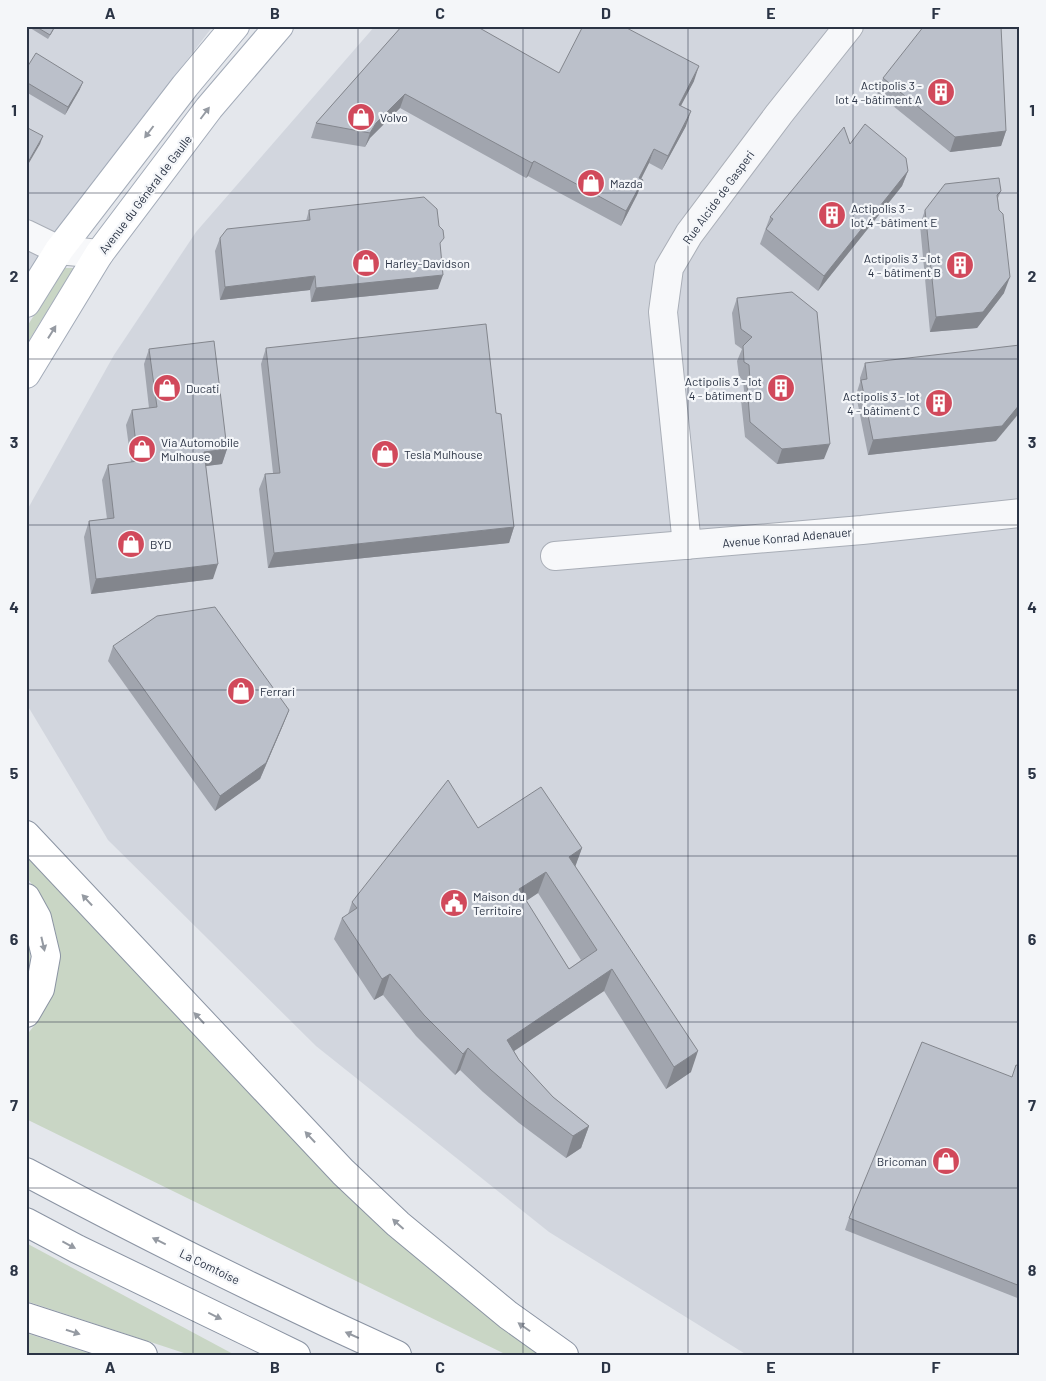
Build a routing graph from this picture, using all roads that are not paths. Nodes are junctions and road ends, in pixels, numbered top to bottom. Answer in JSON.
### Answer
{"nodes":[{"id":1,"x":235,"y":26,"type":"edge"},
{"id":2,"x":279,"y":26,"type":"edge"},
{"id":3,"x":849,"y":26,"type":"edge"},
{"id":4,"x":26,"y":234,"type":"edge"},
{"id":5,"x":59,"y":250,"type":"junction"},
{"id":6,"x":99,"y":254,"type":"junction"},
{"id":7,"x":26,"y":303,"type":"edge"},
{"id":8,"x":26,"y":374,"type":"edge"},
{"id":9,"x":1020,"y":513,"type":"edge"},
{"id":10,"x":687,"y":545,"type":"junction"},
{"id":11,"x":554,"y":556,"type":"dead end"},
{"id":12,"x":26,"y":835,"type":"edge"},
{"id":13,"x":26,"y":898,"type":"edge"},
{"id":14,"x":26,"y":1013,"type":"edge"},
{"id":15,"x":26,"y":1172,"type":"edge"},
{"id":16,"x":26,"y":1222,"type":"edge"},
{"id":17,"x":26,"y":1317,"type":"edge"},
{"id":18,"x":143,"y":1355,"type":"edge"},
{"id":19,"x":296,"y":1355,"type":"edge"},
{"id":20,"x":397,"y":1355,"type":"edge"},
{"id":21,"x":564,"y":1355,"type":"edge"}],
"edges":[{"from":1,"to":5,"type":"main road","one_way":true},
{"from":6,"to":2,"type":"main road","name":"Avenue du Général de Gaulle","one_way":true},
{"from":3,"to":10,"type":"street","name":"Rue Alcide de Gasperi"},
{"from":4,"to":5,"type":"street"},
{"from":5,"to":6,"type":"street"},
{"from":5,"to":7,"type":"main road"},
{"from":8,"to":6,"type":"main road","name":"Avenue du Général de Gaulle","one_way":true},
{"from":9,"to":10,"type":"street","name":"Avenue Konrad Adenauer"},
{"from":10,"to":11,"type":"street","name":"Avenue Konrad Adenauer"},
{"from":21,"to":12,"type":"main road","one_way":true},
{"from":13,"to":14,"type":"main road","one_way":true},
{"from":20,"to":15,"type":"main road","name":"La Comtoise","one_way":true},
{"from":16,"to":19,"type":"main road","one_way":true},
{"from":17,"to":18,"type":"main road","one_way":true}]}
